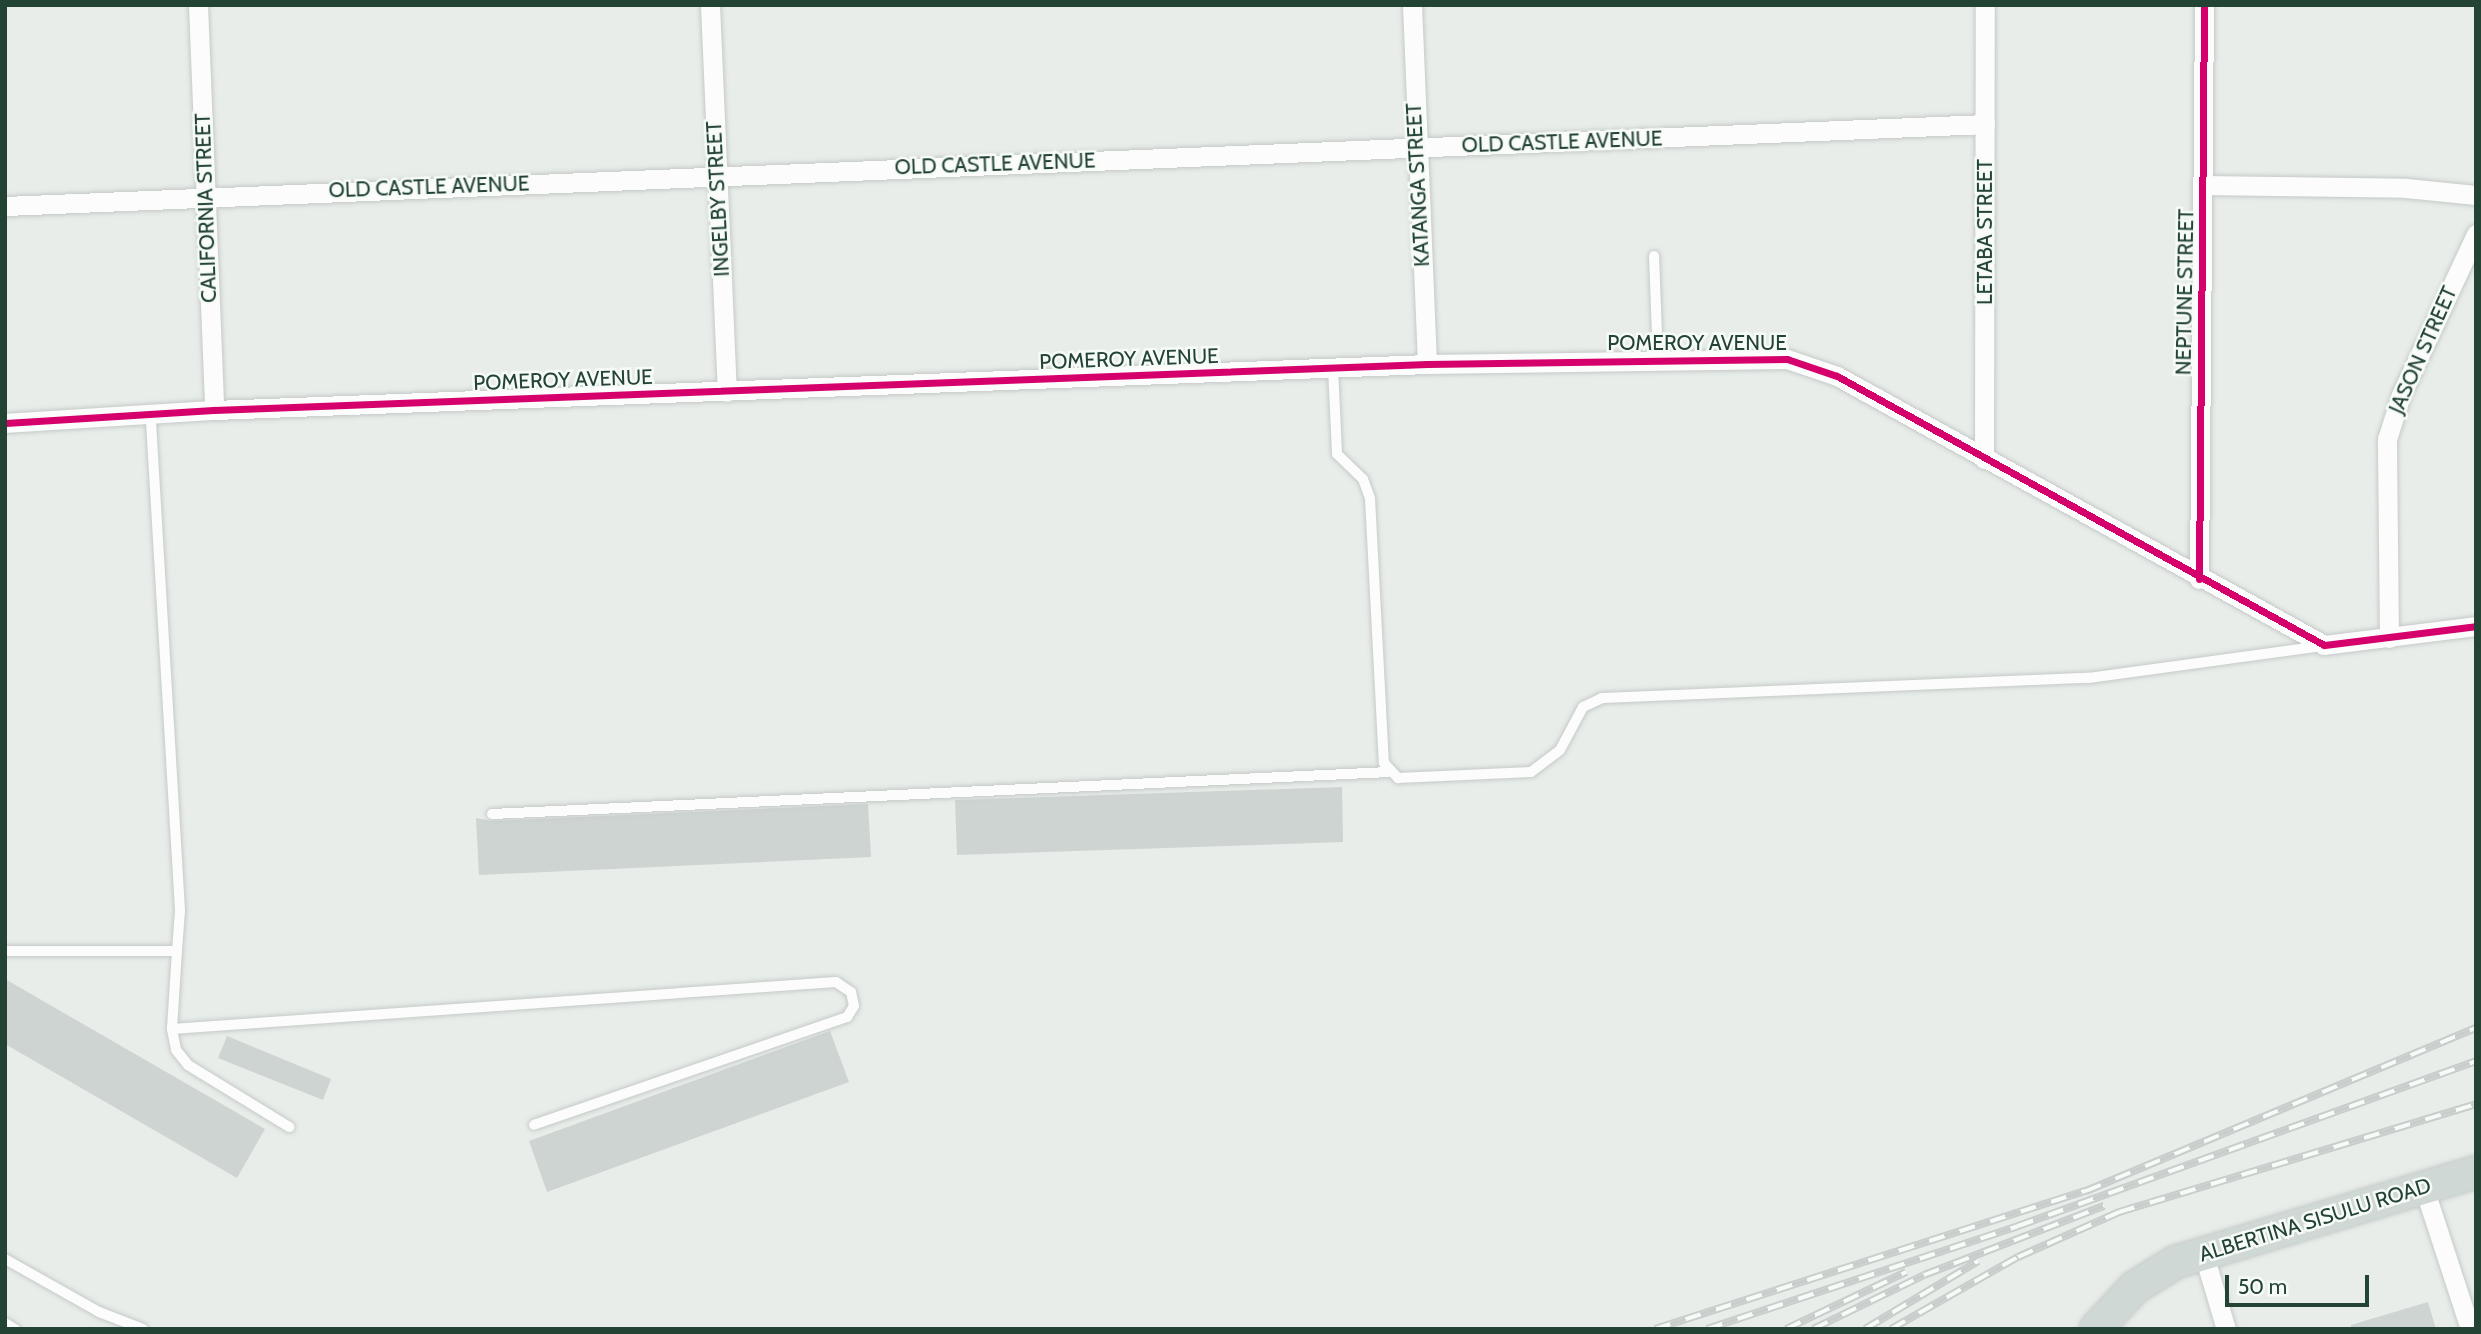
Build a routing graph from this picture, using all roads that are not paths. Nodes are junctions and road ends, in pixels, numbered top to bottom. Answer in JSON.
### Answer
{"nodes":[{"id":1,"x":198,"y":5,"type":"edge"},
{"id":2,"x":710,"y":5,"type":"edge"},
{"id":3,"x":1412,"y":5,"type":"edge"},
{"id":4,"x":1985,"y":5,"type":"edge"},
{"id":5,"x":2204,"y":5,"type":"edge"},
{"id":6,"x":1985,"y":124,"type":"junction"},
{"id":7,"x":1416,"y":148,"type":"junction"},
{"id":8,"x":716,"y":174,"type":"junction"},
{"id":9,"x":2203,"y":185,"type":"junction"},
{"id":10,"x":2476,"y":195,"type":"edge"},
{"id":11,"x":205,"y":196,"type":"junction"},
{"id":12,"x":5,"y":206,"type":"edge"},
{"id":13,"x":2476,"y":234,"type":"edge"},
{"id":14,"x":1654,"y":256,"type":"dead end"},
{"id":15,"x":1658,"y":359,"type":"junction"},
{"id":16,"x":1427,"y":364,"type":"junction"},
{"id":17,"x":1333,"y":368,"type":"junction"},
{"id":18,"x":727,"y":392,"type":"junction"},
{"id":19,"x":214,"y":410,"type":"junction"},
{"id":20,"x":151,"y":416,"type":"junction"},
{"id":21,"x":5,"y":423,"type":"edge"},
{"id":22,"x":1984,"y":459,"type":"junction"},
{"id":23,"x":2199,"y":579,"type":"junction"},
{"id":24,"x":2476,"y":626,"type":"edge"},
{"id":25,"x":2389,"y":638,"type":"junction"},
{"id":26,"x":2325,"y":645,"type":"junction"},
{"id":27,"x":1388,"y":772,"type":"junction"},
{"id":28,"x":492,"y":814,"type":"dead end"},
{"id":29,"x":5,"y":951,"type":"edge"},
{"id":30,"x":177,"y":951,"type":"junction"},
{"id":31,"x":172,"y":1030,"type":"junction"},
{"id":32,"x":534,"y":1125,"type":"dead end"},
{"id":33,"x":289,"y":1127,"type":"dead end"},
{"id":34,"x":2476,"y":1172,"type":"edge"},
{"id":35,"x":2424,"y":1188,"type":"junction"},
{"id":36,"x":2203,"y":1252,"type":"junction"},
{"id":37,"x":5,"y":1259,"type":"edge"},
{"id":38,"x":5,"y":1323,"type":"edge"},
{"id":39,"x":15,"y":1329,"type":"edge"},
{"id":40,"x":143,"y":1329,"type":"edge"},
{"id":41,"x":2096,"y":1329,"type":"edge"},
{"id":42,"x":2226,"y":1329,"type":"edge"},
{"id":43,"x":2470,"y":1329,"type":"edge"}],
"edges":[{"from":1,"to":11,"type":"street","name":"CALIFORNIA STREET"},
{"from":2,"to":8,"type":"street","name":"INGELBY STREET"},
{"from":3,"to":7,"type":"street","name":"KATANGA STREET"},
{"from":4,"to":6,"type":"street","name":"LETABA STREET"},
{"from":5,"to":9,"type":"street","name":"NEPTUNE STREET"},
{"from":6,"to":7,"type":"street","name":"OLD CASTLE AVENUE"},
{"from":6,"to":22,"type":"street","name":"LETABA STREET"},
{"from":7,"to":8,"type":"street","name":"OLD CASTLE AVENUE"},
{"from":7,"to":16,"type":"street","name":"KATANGA STREET"},
{"from":8,"to":11,"type":"street","name":"OLD CASTLE AVENUE"},
{"from":8,"to":18,"type":"street","name":"INGELBY STREET"},
{"from":9,"to":10,"type":"street"},
{"from":9,"to":23,"type":"street","name":"NEPTUNE STREET"},
{"from":11,"to":12,"type":"street","name":"OLD CASTLE AVENUE"},
{"from":11,"to":19,"type":"street","name":"CALIFORNIA STREET"},
{"from":13,"to":25,"type":"street","name":"JASON STREET"},
{"from":14,"to":15,"type":"lane"},
{"from":15,"to":16,"type":"street","name":"POMEROY AVENUE"},
{"from":15,"to":22,"type":"street","name":"POMEROY AVENUE"},
{"from":16,"to":17,"type":"street","name":"POMEROY AVENUE"},
{"from":17,"to":18,"type":"street","name":"POMEROY AVENUE"},
{"from":17,"to":27,"type":"lane"},
{"from":18,"to":19,"type":"street","name":"POMEROY AVENUE"},
{"from":19,"to":20,"type":"street","name":"POMEROY AVENUE"},
{"from":20,"to":21,"type":"street","name":"POMEROY AVENUE"},
{"from":20,"to":30,"type":"lane"},
{"from":22,"to":23,"type":"street","name":"POMEROY AVENUE"},
{"from":23,"to":26,"type":"street","name":"POMEROY AVENUE"},
{"from":24,"to":25,"type":"street"},
{"from":25,"to":26,"type":"street"},
{"from":26,"to":27,"type":"lane"},
{"from":27,"to":28,"type":"lane"},
{"from":29,"to":30,"type":"lane"},
{"from":30,"to":31,"type":"lane"},
{"from":31,"to":32,"type":"lane"},
{"from":31,"to":33,"type":"lane"},
{"from":34,"to":35,"type":"main road","name":"ALBERTINA SISULU ROAD"},
{"from":35,"to":36,"type":"main road","name":"ALBERTINA SISULU ROAD"},
{"from":35,"to":43,"type":"street"},
{"from":36,"to":41,"type":"main road","name":"ALBERTINA SISULU ROAD"},
{"from":36,"to":42,"type":"street"},
{"from":37,"to":40,"type":"lane"},
{"from":38,"to":39,"type":"lane"}]}
